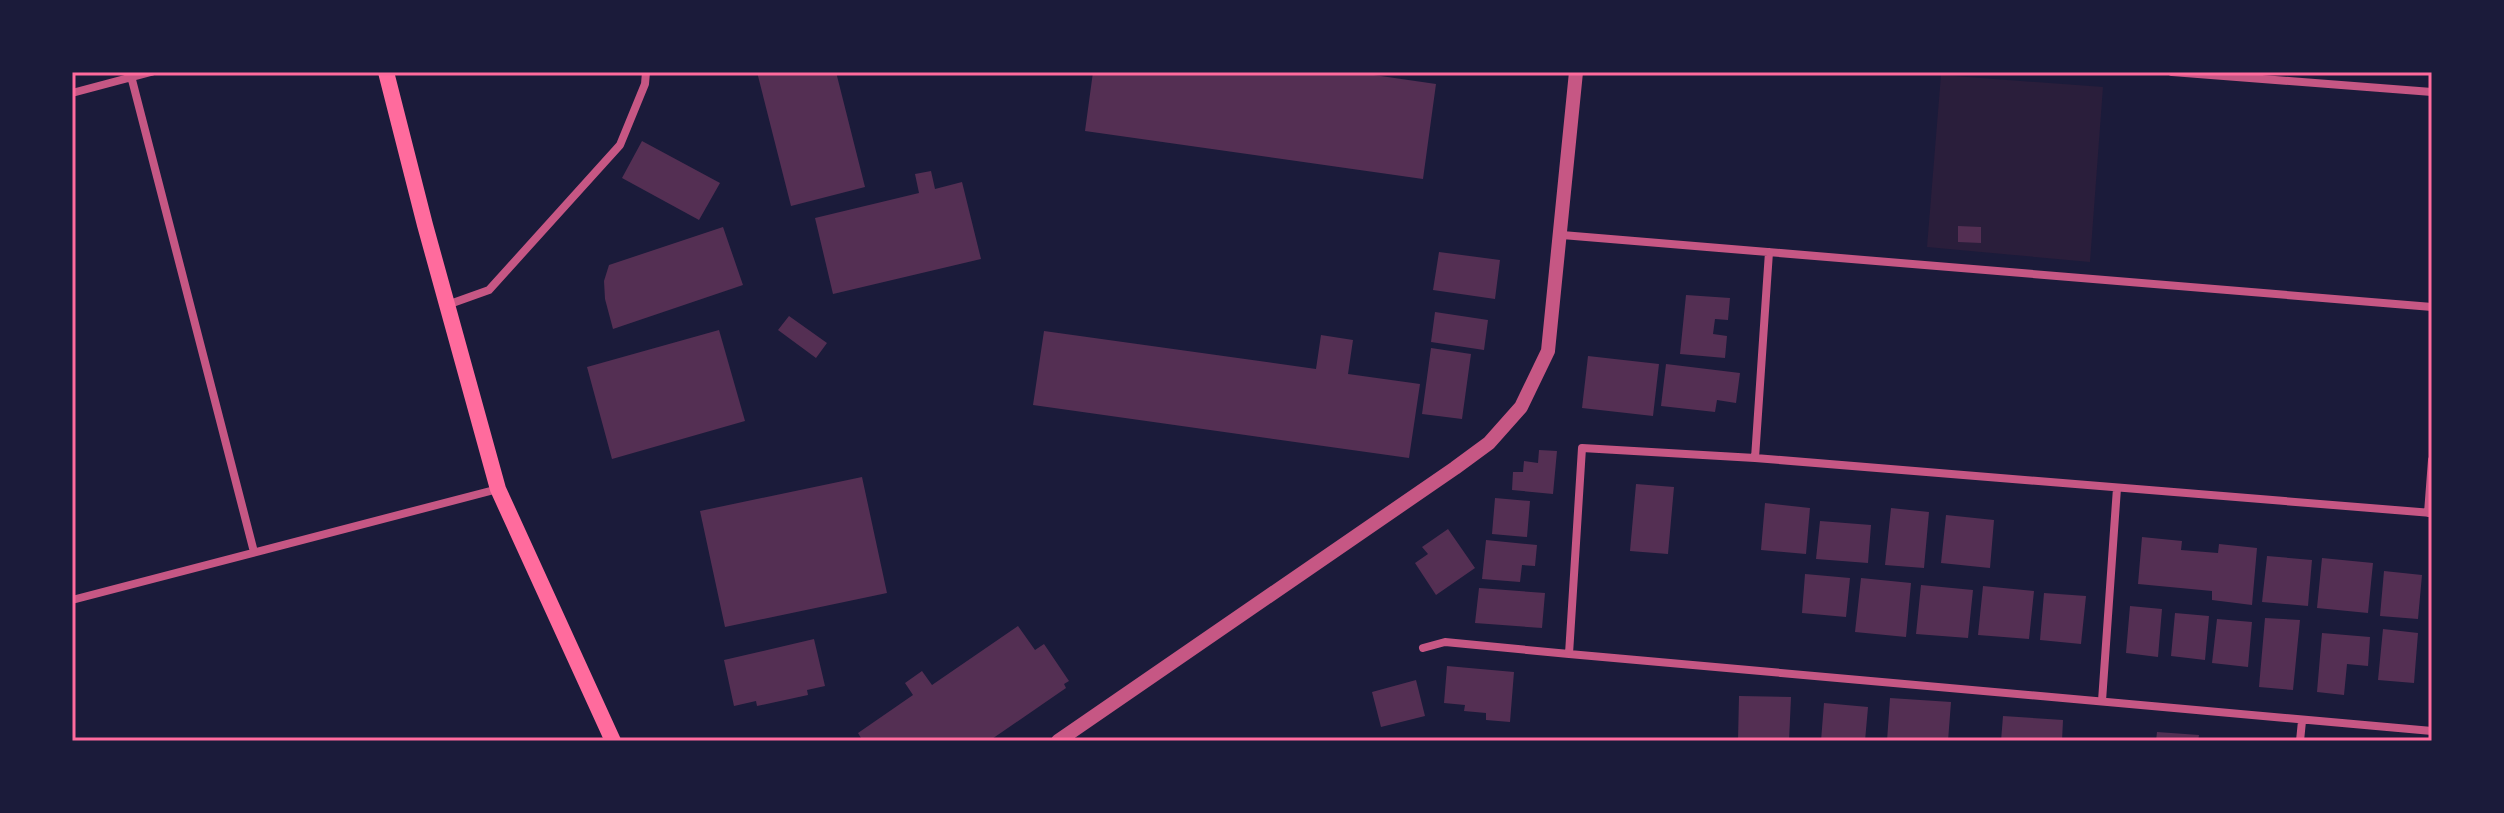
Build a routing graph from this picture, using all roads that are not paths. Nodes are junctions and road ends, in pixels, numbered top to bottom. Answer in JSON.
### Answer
{"nodes":[{"id":1,"x":151,"y":72,"type":"edge"},
{"id":2,"x":386,"y":72,"type":"edge"},
{"id":3,"x":646,"y":72,"type":"edge"},
{"id":4,"x":1576,"y":72,"type":"edge"},
{"id":5,"x":2172,"y":72,"type":"edge"},
{"id":6,"x":130,"y":75,"type":"edge"},
{"id":7,"x":2432,"y":92,"type":"edge"},
{"id":8,"x":72,"y":93,"type":"edge"},
{"id":9,"x":1562,"y":235,"type":"junction"},
{"id":10,"x":1769,"y":252,"type":"junction"},
{"id":11,"x":447,"y":305,"type":"junction"},
{"id":12,"x":2432,"y":307,"type":"edge"},
{"id":13,"x":1755,"y":458,"type":"junction"},
{"id":14,"x":2432,"y":460,"type":"edge"},
{"id":15,"x":2117,"y":488,"type":"junction"},
{"id":16,"x":498,"y":489,"type":"junction"},
{"id":17,"x":2430,"y":513,"type":"edge"},
{"id":18,"x":254,"y":552,"type":"junction"},
{"id":19,"x":72,"y":600,"type":"edge"},
{"id":20,"x":1423,"y":648,"type":"dead end"},
{"id":21,"x":1569,"y":654,"type":"junction"},
{"id":22,"x":2102,"y":701,"type":"junction"},
{"id":23,"x":2302,"y":721,"type":"junction"},
{"id":24,"x":2432,"y":731,"type":"edge"},
{"id":25,"x":613,"y":741,"type":"edge"},
{"id":26,"x":1058,"y":741,"type":"edge"},
{"id":27,"x":2300,"y":741,"type":"edge"}],
"edges":[{"from":1,"to":6,"type":"street"},
{"from":2,"to":11,"type":"main road"},
{"from":3,"to":11,"type":"street"},
{"from":4,"to":9,"type":"street"},
{"from":5,"to":7,"type":"street"},
{"from":6,"to":8,"type":"street"},
{"from":6,"to":18,"type":"street"},
{"from":9,"to":10,"type":"street"},
{"from":9,"to":26,"type":"street"},
{"from":10,"to":12,"type":"street"},
{"from":10,"to":13,"type":"street"},
{"from":11,"to":16,"type":"main road"},
{"from":13,"to":15,"type":"street"},
{"from":13,"to":21,"type":"street"},
{"from":14,"to":17,"type":"street"},
{"from":15,"to":17,"type":"street"},
{"from":15,"to":22,"type":"street"},
{"from":16,"to":18,"type":"street"},
{"from":16,"to":25,"type":"main road"},
{"from":18,"to":19,"type":"street"},
{"from":20,"to":21,"type":"street"},
{"from":21,"to":22,"type":"street"},
{"from":22,"to":23,"type":"street"},
{"from":23,"to":24,"type":"street"},
{"from":23,"to":27,"type":"street"}]}
